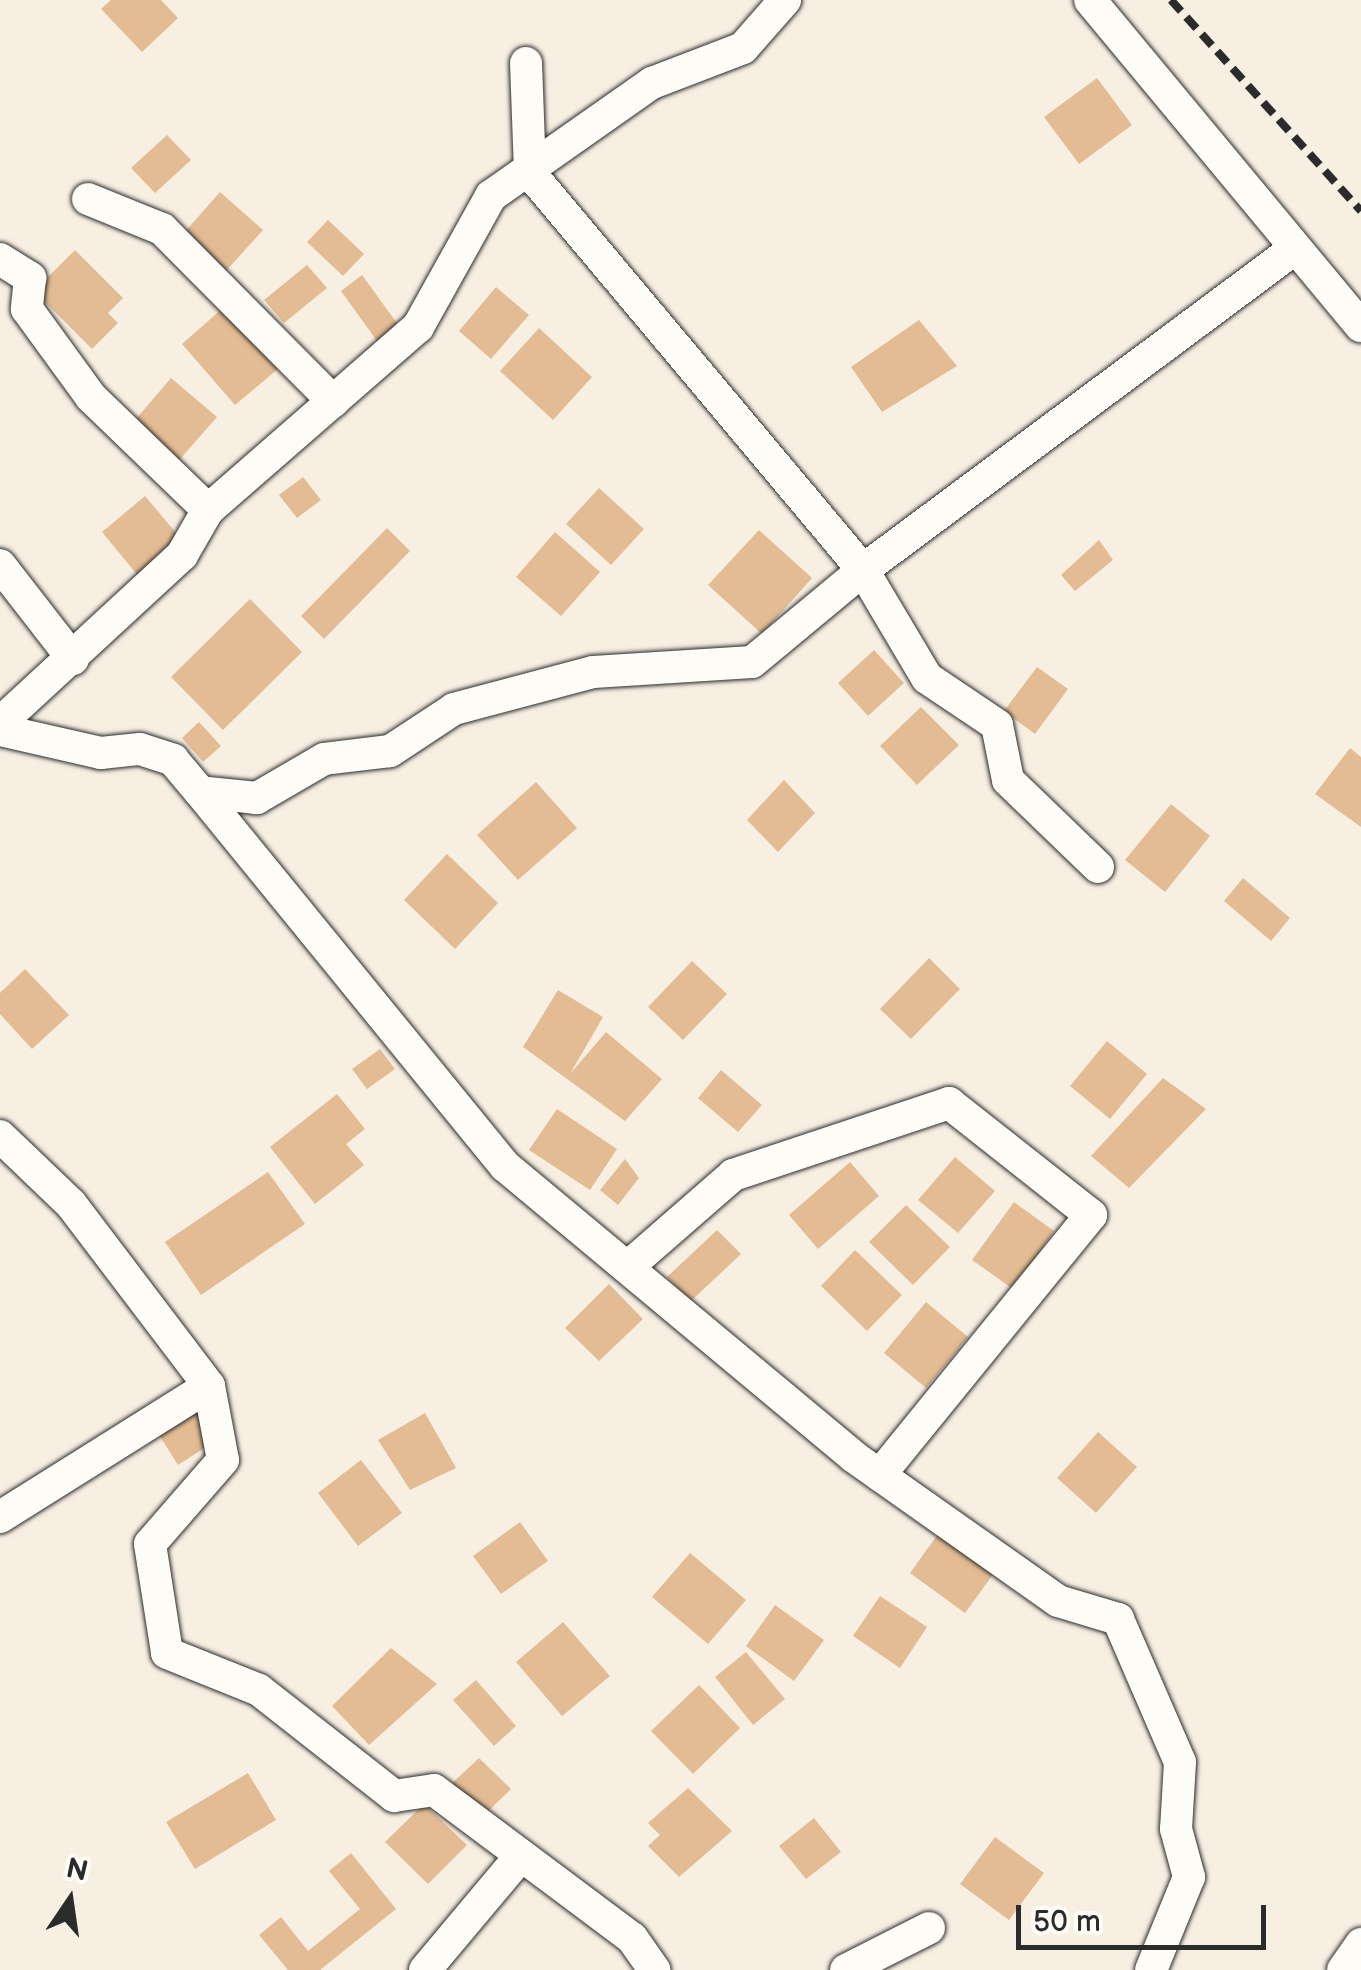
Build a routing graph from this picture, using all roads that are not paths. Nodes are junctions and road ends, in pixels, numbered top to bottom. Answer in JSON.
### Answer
{"nodes":[{"id":1,"x":785,"y":0,"type":"edge"},
{"id":2,"x":1090,"y":0,"type":"edge"},
{"id":3,"x":526,"y":63,"type":"dead end"},
{"id":4,"x":530,"y":172,"type":"junction"},
{"id":5,"x":88,"y":199,"type":"dead end"},
{"id":6,"x":1293,"y":250,"type":"junction"},
{"id":7,"x":0,"y":260,"type":"edge"},
{"id":8,"x":1361,"y":326,"type":"edge"},
{"id":9,"x":333,"y":401,"type":"junction"},
{"id":10,"x":208,"y":510,"type":"junction"},
{"id":11,"x":0,"y":565,"type":"edge"},
{"id":12,"x":864,"y":570,"type":"junction"},
{"id":13,"x":73,"y":659,"type":"junction"},
{"id":14,"x":0,"y":727,"type":"edge"},
{"id":15,"x":200,"y":792,"type":"junction"},
{"id":16,"x":1098,"y":866,"type":"dead end"},
{"id":17,"x":0,"y":1136,"type":"edge"},
{"id":18,"x":630,"y":1265,"type":"junction"},
{"id":19,"x":209,"y":1386,"type":"junction"},
{"id":20,"x":880,"y":1475,"type":"junction"},
{"id":21,"x":0,"y":1517,"type":"edge"},
{"id":22,"x":519,"y":1858,"type":"junction"},
{"id":23,"x":929,"y":1928,"type":"dead end"},
{"id":24,"x":1361,"y":1944,"type":"edge"},
{"id":25,"x":424,"y":1970,"type":"edge"},
{"id":26,"x":654,"y":1970,"type":"edge"},
{"id":27,"x":846,"y":1970,"type":"edge"},
{"id":28,"x":1151,"y":1970,"type":"edge"},
{"id":29,"x":1343,"y":1970,"type":"edge"}],
"edges":[{"from":1,"to":4,"type":"street"},
{"from":2,"to":6,"type":"street"},
{"from":3,"to":4,"type":"street"},
{"from":4,"to":9,"type":"street"},
{"from":4,"to":12,"type":"street"},
{"from":5,"to":9,"type":"street"},
{"from":6,"to":8,"type":"street"},
{"from":6,"to":12,"type":"street"},
{"from":7,"to":10,"type":"street"},
{"from":9,"to":10,"type":"street"},
{"from":10,"to":13,"type":"street"},
{"from":11,"to":13,"type":"street"},
{"from":12,"to":15,"type":"street"},
{"from":12,"to":16,"type":"street"},
{"from":13,"to":14,"type":"street"},
{"from":14,"to":15,"type":"street"},
{"from":15,"to":18,"type":"street"},
{"from":17,"to":19,"type":"street"},
{"from":18,"to":20,"type":"street"},
{"from":18,"to":20,"type":"street"},
{"from":19,"to":21,"type":"street"},
{"from":19,"to":22,"type":"street"},
{"from":20,"to":28,"type":"street"},
{"from":22,"to":25,"type":"street"},
{"from":22,"to":26,"type":"street"},
{"from":23,"to":27,"type":"street"},
{"from":24,"to":29,"type":"street"}]}
